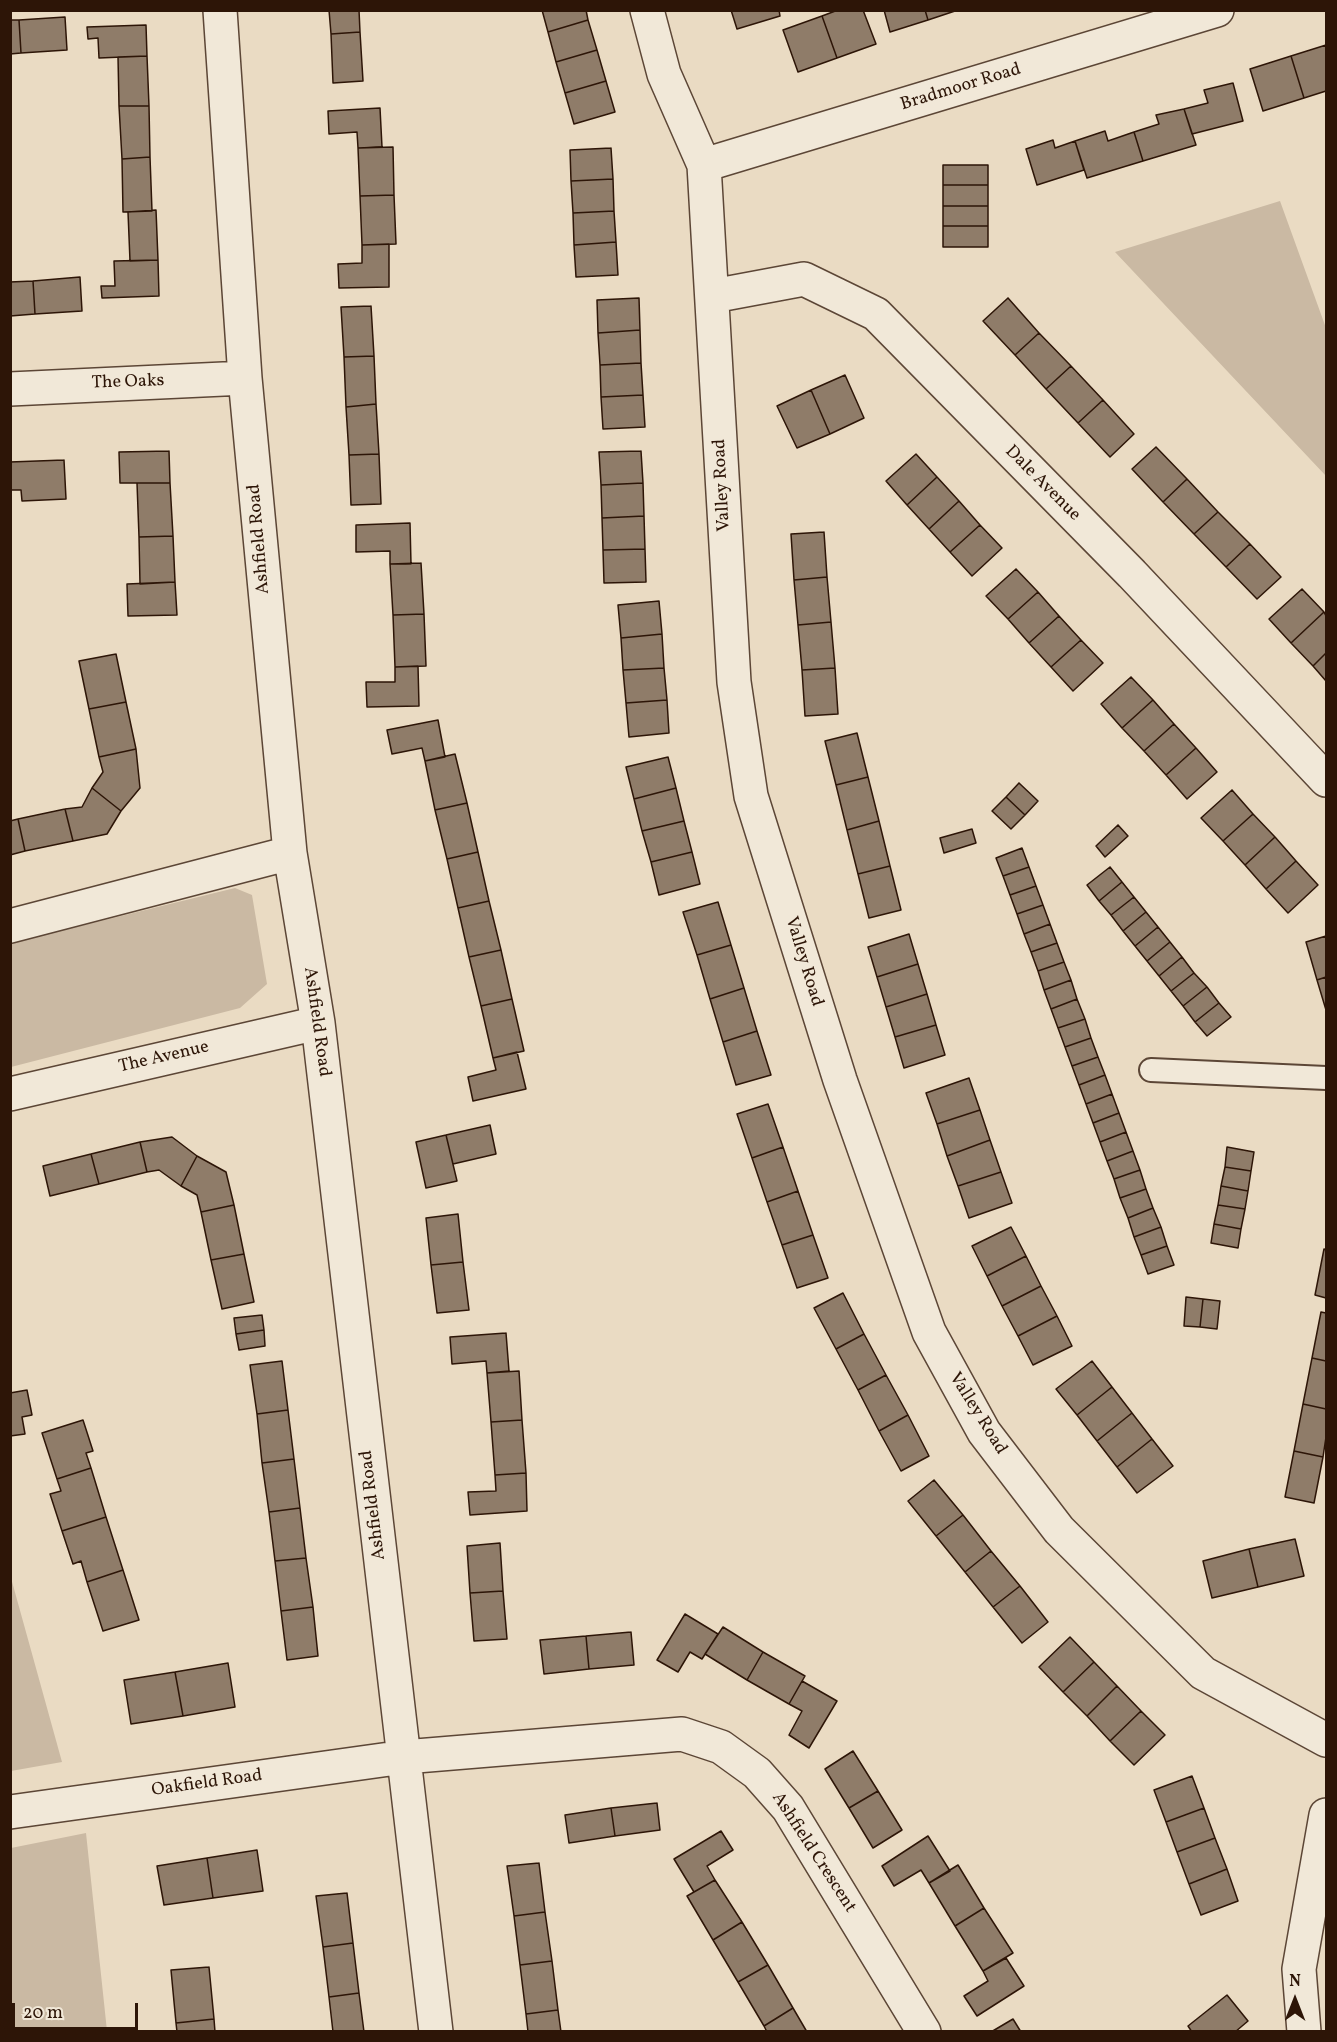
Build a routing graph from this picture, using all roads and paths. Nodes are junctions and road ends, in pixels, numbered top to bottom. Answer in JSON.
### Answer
{"nodes":[{"id":1,"x":220,"y":10,"type":"edge"},
{"id":2,"x":647,"y":10,"type":"edge"},
{"id":3,"x":1217,"y":10,"type":"edge"},
{"id":4,"x":704,"y":165,"type":"junction"},
{"id":5,"x":713,"y":296,"type":"junction"},
{"id":6,"x":245,"y":378,"type":"junction"},
{"id":7,"x":10,"y":389,"type":"edge"},
{"id":8,"x":1326,"y":780,"type":"edge"},
{"id":9,"x":290,"y":853,"type":"junction"},
{"id":10,"x":10,"y":927,"type":"edge"},
{"id":11,"x":318,"y":1023,"type":"junction"},
{"id":12,"x":1151,"y":1070,"type":"dead end"},
{"id":13,"x":1326,"y":1078,"type":"edge"},
{"id":14,"x":10,"y":1094,"type":"edge"},
{"id":15,"x":1326,"y":1740,"type":"edge"},
{"id":16,"x":404,"y":1757,"type":"junction"},
{"id":17,"x":10,"y":1812,"type":"edge"},
{"id":18,"x":1326,"y":1815,"type":"edge"},
{"id":19,"x":436,"y":2031,"type":"edge"},
{"id":20,"x":924,"y":2031,"type":"edge"},
{"id":21,"x":1304,"y":2031,"type":"edge"}],
"edges":[{"from":1,"to":6,"type":"street","name":"Ashfield Road"},
{"from":2,"to":4,"type":"street","name":"Valley Road"},
{"from":3,"to":4,"type":"street","name":"Bradmoor Road"},
{"from":4,"to":5,"type":"street","name":"Valley Road"},
{"from":5,"to":8,"type":"street","name":"Dale Avenue"},
{"from":5,"to":15,"type":"street","name":"Valley Road"},
{"from":6,"to":7,"type":"street","name":"The Oaks"},
{"from":6,"to":9,"type":"street","name":"Ashfield Road"},
{"from":9,"to":10,"type":"street"},
{"from":9,"to":11,"type":"street","name":"Ashfield Road"},
{"from":11,"to":14,"type":"street","name":"The Avenue"},
{"from":11,"to":16,"type":"street","name":"Ashfield Road"},
{"from":12,"to":13,"type":"lane"},
{"from":16,"to":17,"type":"street","name":"Oakfield Road"},
{"from":16,"to":19,"type":"street","name":"Ashfield Road"},
{"from":16,"to":20,"type":"street","name":"Ashfield Crescent"},
{"from":18,"to":21,"type":"street"}]}
